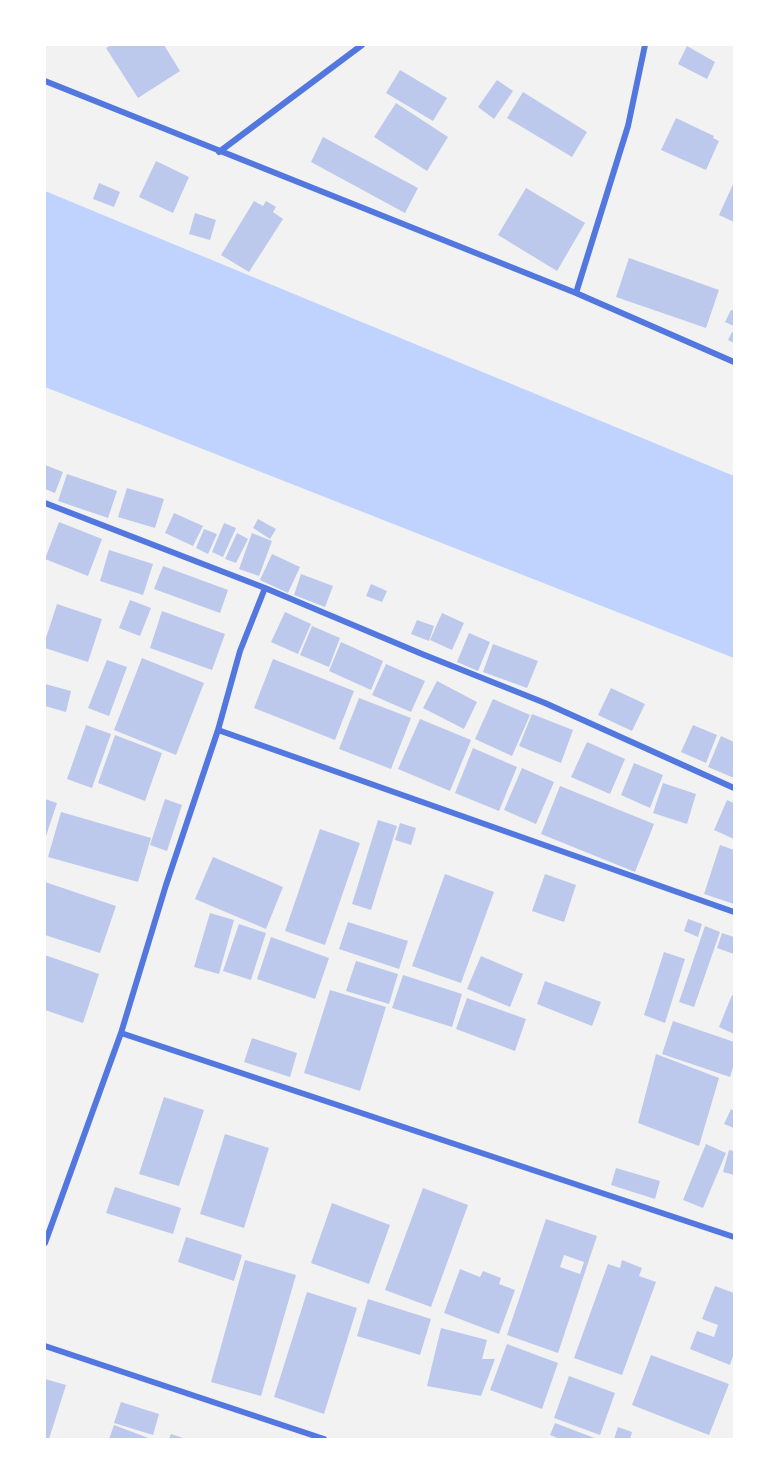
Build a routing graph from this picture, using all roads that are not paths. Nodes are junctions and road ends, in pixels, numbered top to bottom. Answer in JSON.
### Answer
{"nodes":[{"id":1,"x":362,"y":45,"type":"edge"},
{"id":2,"x":645,"y":45,"type":"edge"},
{"id":3,"x":45,"y":81,"type":"edge"},
{"id":4,"x":219,"y":152,"type":"junction"},
{"id":5,"x":576,"y":293,"type":"junction"},
{"id":6,"x":734,"y":362,"type":"edge"},
{"id":7,"x":45,"y":503,"type":"edge"},
{"id":8,"x":265,"y":588,"type":"junction"},
{"id":9,"x":218,"y":730,"type":"junction"},
{"id":10,"x":734,"y":788,"type":"edge"},
{"id":11,"x":734,"y":912,"type":"edge"},
{"id":12,"x":121,"y":1033,"type":"junction"},
{"id":13,"x":734,"y":1237,"type":"edge"},
{"id":14,"x":45,"y":1244,"type":"edge"},
{"id":15,"x":45,"y":1346,"type":"edge"},
{"id":16,"x":324,"y":1439,"type":"edge"}],
"edges":[{"from":1,"to":4,"type":"street"},
{"from":2,"to":5,"type":"street"},
{"from":3,"to":4,"type":"street"},
{"from":4,"to":5,"type":"street"},
{"from":5,"to":6,"type":"street"},
{"from":7,"to":8,"type":"street"},
{"from":8,"to":9,"type":"street"},
{"from":8,"to":10,"type":"street"},
{"from":9,"to":11,"type":"street"},
{"from":9,"to":12,"type":"street"},
{"from":12,"to":13,"type":"street"},
{"from":12,"to":14,"type":"street"},
{"from":15,"to":16,"type":"street"}]}
